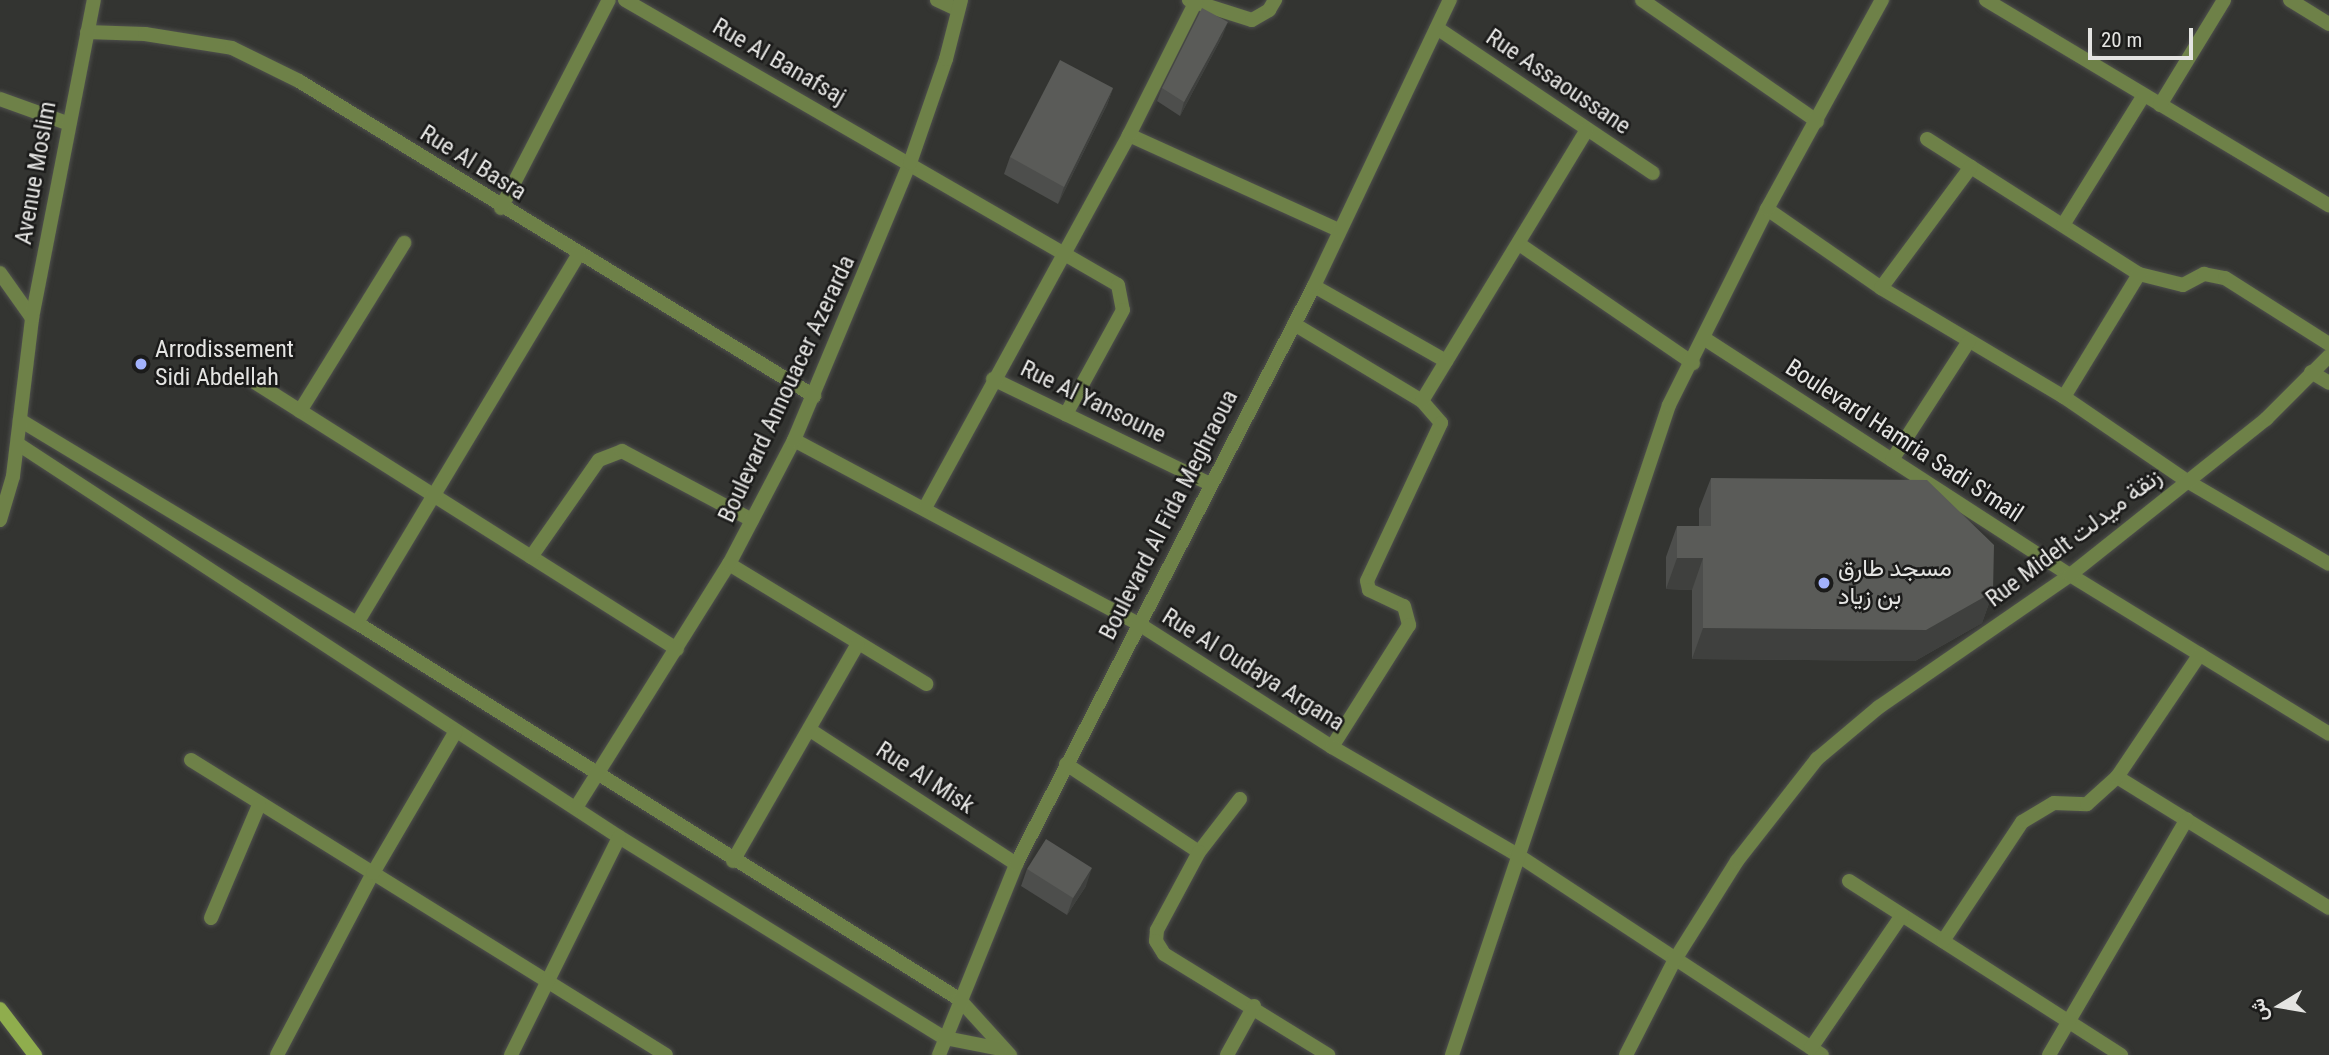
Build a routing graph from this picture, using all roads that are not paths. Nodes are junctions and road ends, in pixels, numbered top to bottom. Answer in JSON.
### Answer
{"nodes":[{"id":1,"x":94,"y":0,"type":"edge"},
{"id":2,"x":609,"y":0,"type":"edge"},
{"id":3,"x":625,"y":0,"type":"edge"},
{"id":4,"x":937,"y":0,"type":"edge"},
{"id":5,"x":1275,"y":0,"type":"edge"},
{"id":6,"x":1450,"y":0,"type":"edge"},
{"id":7,"x":1642,"y":0,"type":"edge"},
{"id":8,"x":1882,"y":0,"type":"edge"},
{"id":9,"x":1986,"y":0,"type":"edge"},
{"id":10,"x":2224,"y":0,"type":"edge"},
{"id":11,"x":2290,"y":0,"type":"edge"},
{"id":12,"x":1191,"y":1,"type":"edge"},
{"id":13,"x":960,"y":5,"type":"edge"},
{"id":14,"x":2329,"y":24,"type":"edge"},
{"id":15,"x":1437,"y":28,"type":"junction"},
{"id":16,"x":87,"y":32,"type":"junction"},
{"id":17,"x":2144,"y":95,"type":"junction"},
{"id":18,"x":0,"y":99,"type":"edge"},
{"id":19,"x":2160,"y":105,"type":"junction"},
{"id":20,"x":1817,"y":121,"type":"junction"},
{"id":21,"x":67,"y":123,"type":"junction"},
{"id":22,"x":1587,"y":130,"type":"junction"},
{"id":23,"x":1129,"y":135,"type":"junction"},
{"id":24,"x":1927,"y":139,"type":"dead end"},
{"id":25,"x":910,"y":163,"type":"junction"},
{"id":26,"x":1971,"y":167,"type":"junction"},
{"id":27,"x":1653,"y":173,"type":"dead end"},
{"id":28,"x":2329,"y":205,"type":"edge"},
{"id":29,"x":501,"y":208,"type":"junction"},
{"id":30,"x":1767,"y":209,"type":"junction"},
{"id":31,"x":2063,"y":225,"type":"junction"},
{"id":32,"x":1338,"y":230,"type":"junction"},
{"id":33,"x":404,"y":243,"type":"dead end"},
{"id":34,"x":1519,"y":244,"type":"junction"},
{"id":35,"x":1063,"y":252,"type":"junction"},
{"id":36,"x":579,"y":254,"type":"junction"},
{"id":37,"x":0,"y":273,"type":"edge"},
{"id":38,"x":2139,"y":274,"type":"junction"},
{"id":39,"x":1314,"y":286,"type":"junction"},
{"id":40,"x":1881,"y":288,"type":"junction"},
{"id":41,"x":33,"y":318,"type":"junction"},
{"id":42,"x":1294,"y":324,"type":"junction"},
{"id":43,"x":1705,"y":339,"type":"junction"},
{"id":44,"x":1969,"y":341,"type":"junction"},
{"id":45,"x":2329,"y":344,"type":"edge"},
{"id":46,"x":2329,"y":356,"type":"edge"},
{"id":47,"x":1447,"y":361,"type":"junction"},
{"id":48,"x":1693,"y":363,"type":"junction"},
{"id":49,"x":2311,"y":372,"type":"junction"},
{"id":50,"x":993,"y":379,"type":"junction"},
{"id":51,"x":256,"y":383,"type":"dead end"},
{"id":52,"x":2329,"y":383,"type":"edge"},
{"id":53,"x":814,"y":396,"type":"junction"},
{"id":54,"x":2064,"y":397,"type":"junction"},
{"id":55,"x":1422,"y":401,"type":"junction"},
{"id":56,"x":300,"y":411,"type":"junction"},
{"id":57,"x":1066,"y":414,"type":"junction"},
{"id":58,"x":20,"y":420,"type":"junction"},
{"id":59,"x":794,"y":440,"type":"junction"},
{"id":60,"x":18,"y":444,"type":"junction"},
{"id":61,"x":1892,"y":460,"type":"junction"},
{"id":62,"x":2187,"y":481,"type":"junction"},
{"id":63,"x":1210,"y":484,"type":"junction"},
{"id":64,"x":435,"y":495,"type":"junction"},
{"id":65,"x":926,"y":506,"type":"junction"},
{"id":66,"x":0,"y":520,"type":"edge"},
{"id":67,"x":752,"y":520,"type":"junction"},
{"id":68,"x":531,"y":556,"type":"junction"},
{"id":69,"x":729,"y":564,"type":"junction"},
{"id":70,"x":2329,"y":564,"type":"edge"},
{"id":71,"x":2070,"y":575,"type":"junction"},
{"id":72,"x":357,"y":623,"type":"junction"},
{"id":73,"x":1139,"y":624,"type":"junction"},
{"id":74,"x":857,"y":645,"type":"junction"},
{"id":75,"x":677,"y":649,"type":"junction"},
{"id":76,"x":2200,"y":654,"type":"junction"},
{"id":77,"x":926,"y":684,"type":"dead end"},
{"id":78,"x":810,"y":730,"type":"junction"},
{"id":79,"x":456,"y":732,"type":"junction"},
{"id":80,"x":2329,"y":734,"type":"edge"},
{"id":81,"x":1332,"y":747,"type":"junction"},
{"id":82,"x":191,"y":760,"type":"dead end"},
{"id":83,"x":1066,"y":764,"type":"junction"},
{"id":84,"x":596,"y":774,"type":"junction"},
{"id":85,"x":2117,"y":777,"type":"junction"},
{"id":86,"x":1240,"y":799,"type":"dead end"},
{"id":87,"x":259,"y":805,"type":"junction"},
{"id":88,"x":577,"y":806,"type":"junction"},
{"id":89,"x":2187,"y":819,"type":"junction"},
{"id":90,"x":619,"y":837,"type":"junction"},
{"id":91,"x":1199,"y":852,"type":"junction"},
{"id":92,"x":1516,"y":854,"type":"junction"},
{"id":93,"x":733,"y":861,"type":"junction"},
{"id":94,"x":1016,"y":864,"type":"junction"},
{"id":95,"x":373,"y":873,"type":"junction"},
{"id":96,"x":1849,"y":881,"type":"dead end"},
{"id":97,"x":2329,"y":908,"type":"edge"},
{"id":98,"x":1902,"y":915,"type":"junction"},
{"id":99,"x":211,"y":918,"type":"dead end"},
{"id":100,"x":1943,"y":941,"type":"junction"},
{"id":101,"x":1674,"y":961,"type":"junction"},
{"id":102,"x":545,"y":982,"type":"junction"},
{"id":103,"x":959,"y":999,"type":"junction"},
{"id":104,"x":1254,"y":1006,"type":"junction"},
{"id":105,"x":0,"y":1009,"type":"edge"},
{"id":106,"x":2068,"y":1022,"type":"junction"},
{"id":107,"x":946,"y":1038,"type":"junction"},
{"id":108,"x":1006,"y":1052,"type":"edge"},
{"id":109,"x":1816,"y":1052,"type":"edge"},
{"id":110,"x":34,"y":1055,"type":"edge"},
{"id":111,"x":277,"y":1055,"type":"edge"},
{"id":112,"x":510,"y":1055,"type":"edge"},
{"id":113,"x":666,"y":1055,"type":"edge"},
{"id":114,"x":939,"y":1055,"type":"edge"},
{"id":115,"x":1227,"y":1055,"type":"edge"},
{"id":116,"x":1328,"y":1055,"type":"edge"},
{"id":117,"x":1452,"y":1055,"type":"edge"},
{"id":118,"x":1626,"y":1055,"type":"edge"},
{"id":119,"x":2049,"y":1055,"type":"edge"},
{"id":120,"x":2121,"y":1055,"type":"edge"}],
"edges":[{"from":1,"to":16,"type":"street","name":"Avenue Moslim"},
{"from":2,"to":29,"type":"street"},
{"from":3,"to":25,"type":"street","name":"Rue Al Banafsaj"},
{"from":4,"to":13,"type":"street"},
{"from":5,"to":12,"type":"street"},
{"from":6,"to":15,"type":"street","name":"Boulevard Al Fida Meghraoua"},
{"from":7,"to":20,"type":"street"},
{"from":8,"to":20,"type":"street"},
{"from":9,"to":17,"type":"street"},
{"from":10,"to":19,"type":"street"},
{"from":11,"to":14,"type":"street"},
{"from":12,"to":23,"type":"street"},
{"from":13,"to":25,"type":"street","name":"Boulevard Annouacer Azerarda"},
{"from":15,"to":22,"type":"street","name":"Rue Assaoussane"},
{"from":15,"to":32,"type":"street","name":"Boulevard Al Fida Meghraoua"},
{"from":16,"to":21,"type":"street","name":"Avenue Moslim"},
{"from":16,"to":29,"type":"street","name":"Rue Al Basra"},
{"from":17,"to":19,"type":"street"},
{"from":17,"to":31,"type":"street"},
{"from":18,"to":21,"type":"street"},
{"from":19,"to":28,"type":"street"},
{"from":20,"to":30,"type":"street"},
{"from":21,"to":41,"type":"street","name":"Avenue Moslim"},
{"from":22,"to":27,"type":"street","name":"Rue Assaoussane"},
{"from":22,"to":34,"type":"street"},
{"from":23,"to":32,"type":"street"},
{"from":23,"to":35,"type":"street"},
{"from":24,"to":26,"type":"street"},
{"from":25,"to":35,"type":"street"},
{"from":25,"to":53,"type":"street","name":"Boulevard Annouacer Azerarda"},
{"from":26,"to":31,"type":"street"},
{"from":26,"to":40,"type":"street"},
{"from":29,"to":36,"type":"street","name":"Rue Al Basra"},
{"from":30,"to":40,"type":"street"},
{"from":30,"to":43,"type":"street"},
{"from":31,"to":38,"type":"street"},
{"from":32,"to":39,"type":"street","name":"Boulevard Al Fida Meghraoua"},
{"from":33,"to":56,"type":"street"},
{"from":34,"to":47,"type":"street"},
{"from":34,"to":48,"type":"street"},
{"from":35,"to":50,"type":"street"},
{"from":35,"to":57,"type":"street"},
{"from":36,"to":53,"type":"street","name":"Rue Al Basra"},
{"from":36,"to":64,"type":"street"},
{"from":37,"to":41,"type":"street"},
{"from":38,"to":45,"type":"street"},
{"from":38,"to":54,"type":"street"},
{"from":39,"to":42,"type":"street","name":"Boulevard Al Fida Meghraoua"},
{"from":39,"to":47,"type":"street"},
{"from":40,"to":44,"type":"street"},
{"from":41,"to":58,"type":"street","name":"Avenue Moslim"},
{"from":42,"to":55,"type":"street"},
{"from":42,"to":63,"type":"street","name":"Boulevard Al Fida Meghraoua"},
{"from":43,"to":48,"type":"street"},
{"from":43,"to":61,"type":"street","name":"Boulevard Hamria Sadi S'mail"},
{"from":44,"to":54,"type":"street"},
{"from":44,"to":61,"type":"street"},
{"from":46,"to":49,"type":"street","name":"Rue Midelt زنقة ميدلت"},
{"from":47,"to":55,"type":"street"},
{"from":48,"to":92,"type":"street"},
{"from":49,"to":52,"type":"street"},
{"from":49,"to":62,"type":"street","name":"Rue Midelt زنقة ميدلت"},
{"from":50,"to":57,"type":"street","name":"Rue Al Yansoune"},
{"from":50,"to":65,"type":"street"},
{"from":51,"to":56,"type":"street"},
{"from":53,"to":59,"type":"street","name":"Boulevard Annouacer Azerarda"},
{"from":54,"to":62,"type":"street"},
{"from":55,"to":81,"type":"street"},
{"from":56,"to":64,"type":"street"},
{"from":57,"to":63,"type":"street","name":"Rue Al Yansoune"},
{"from":58,"to":60,"type":"street","name":"Avenue Moslim"},
{"from":58,"to":72,"type":"street"},
{"from":59,"to":65,"type":"street","name":"Rue Al Oudaya Argana"},
{"from":59,"to":67,"type":"street","name":"Boulevard Annouacer Azerarda"},
{"from":60,"to":66,"type":"street","name":"Avenue Moslim"},
{"from":60,"to":79,"type":"street"},
{"from":61,"to":71,"type":"street","name":"Boulevard Hamria Sadi S'mail"},
{"from":62,"to":70,"type":"street"},
{"from":62,"to":71,"type":"street","name":"Rue Midelt زنقة ميدلت"},
{"from":63,"to":73,"type":"street","name":"Boulevard Al Fida Meghraoua"},
{"from":64,"to":68,"type":"street"},
{"from":64,"to":72,"type":"street"},
{"from":65,"to":73,"type":"street","name":"Rue Al Oudaya Argana"},
{"from":67,"to":68,"type":"street"},
{"from":67,"to":69,"type":"street","name":"Boulevard Annouacer Azerarda"},
{"from":68,"to":75,"type":"street"},
{"from":69,"to":74,"type":"street"},
{"from":69,"to":75,"type":"street","name":"Boulevard Annouacer Azerarda"},
{"from":71,"to":76,"type":"street","name":"Boulevard Hamria Sadi S'mail"},
{"from":71,"to":101,"type":"street","name":"Rue Midelt زنقة ميدلت"},
{"from":72,"to":84,"type":"street"},
{"from":73,"to":81,"type":"street","name":"Rue Al Oudaya Argana"},
{"from":73,"to":83,"type":"street","name":"Boulevard Al Fida Meghraoua"},
{"from":74,"to":77,"type":"street"},
{"from":74,"to":78,"type":"street"},
{"from":75,"to":84,"type":"street","name":"Boulevard Annouacer Azerarda"},
{"from":76,"to":80,"type":"street","name":"Boulevard Hamria Sadi S'mail"},
{"from":76,"to":85,"type":"street"},
{"from":78,"to":93,"type":"street"},
{"from":78,"to":94,"type":"street","name":"Rue Al Misk"},
{"from":79,"to":88,"type":"street"},
{"from":79,"to":95,"type":"street"},
{"from":81,"to":92,"type":"street","name":"Rue Al Oudaya Argana"},
{"from":82,"to":87,"type":"street"},
{"from":83,"to":91,"type":"street"},
{"from":83,"to":94,"type":"street","name":"Boulevard Al Fida Meghraoua"},
{"from":84,"to":88,"type":"street","name":"Boulevard Annouacer Azerarda"},
{"from":84,"to":93,"type":"street"},
{"from":85,"to":89,"type":"street"},
{"from":85,"to":100,"type":"street"},
{"from":86,"to":91,"type":"street"},
{"from":87,"to":95,"type":"street"},
{"from":87,"to":99,"type":"street"},
{"from":88,"to":90,"type":"street"},
{"from":89,"to":97,"type":"street"},
{"from":89,"to":106,"type":"street"},
{"from":90,"to":102,"type":"street"},
{"from":90,"to":107,"type":"street"},
{"from":91,"to":104,"type":"street"},
{"from":92,"to":101,"type":"street","name":"Rue Al Oudaya Argana"},
{"from":92,"to":117,"type":"street"},
{"from":93,"to":103,"type":"street"},
{"from":94,"to":103,"type":"street","name":"Boulevard Al Fida Meghraoua"},
{"from":95,"to":102,"type":"street"},
{"from":95,"to":111,"type":"street"},
{"from":96,"to":98,"type":"street"},
{"from":98,"to":100,"type":"street"},
{"from":98,"to":109,"type":"street"},
{"from":100,"to":106,"type":"street"},
{"from":101,"to":109,"type":"street","name":"Rue Al Oudaya Argana"},
{"from":101,"to":118,"type":"street","name":"Rue Midelt زنقة ميدلت"},
{"from":102,"to":112,"type":"street"},
{"from":102,"to":113,"type":"street"},
{"from":103,"to":107,"type":"street","name":"Boulevard Al Fida Meghraoua"},
{"from":103,"to":108,"type":"street"},
{"from":104,"to":115,"type":"street"},
{"from":104,"to":116,"type":"street"},
{"from":105,"to":110,"type":"street"},
{"from":106,"to":119,"type":"street"},
{"from":106,"to":120,"type":"street"},
{"from":107,"to":108,"type":"street"},
{"from":107,"to":114,"type":"street","name":"Boulevard Al Fida Meghraoua"}]}
